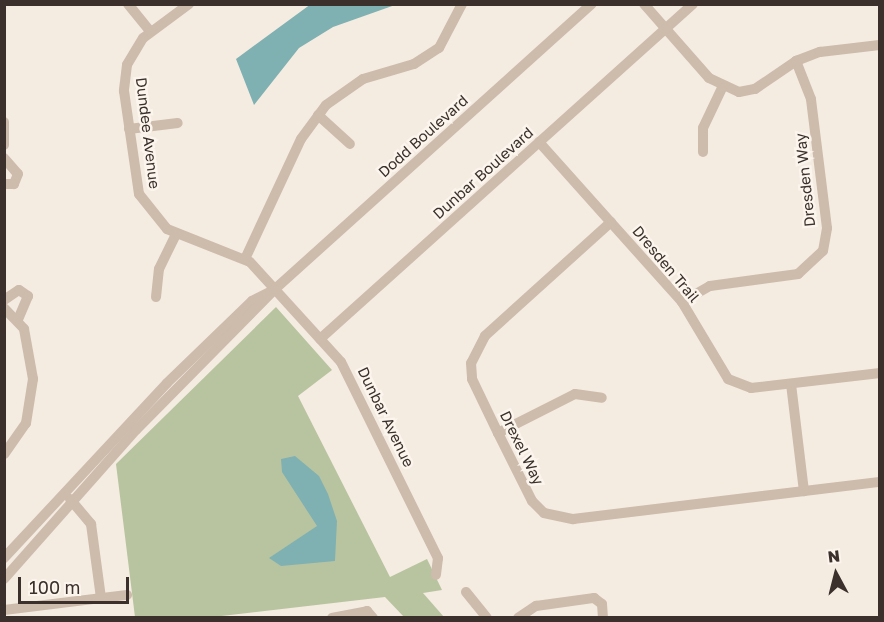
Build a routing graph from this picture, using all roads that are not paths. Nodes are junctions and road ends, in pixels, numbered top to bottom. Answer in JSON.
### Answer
{"nodes":[{"id":1,"x":128,"y":4,"type":"edge"},
{"id":2,"x":189,"y":4,"type":"edge"},
{"id":3,"x":462,"y":4,"type":"edge"},
{"id":4,"x":592,"y":4,"type":"edge"},
{"id":5,"x":644,"y":4,"type":"edge"},
{"id":6,"x":693,"y":4,"type":"edge"},
{"id":7,"x":666,"y":29,"type":"junction"},
{"id":8,"x":150,"y":31,"type":"junction"},
{"id":9,"x":879,"y":45,"type":"edge"},
{"id":10,"x":796,"y":61,"type":"junction"},
{"id":11,"x":722,"y":88,"type":"junction"},
{"id":12,"x":318,"y":115,"type":"junction"},
{"id":13,"x":4,"y":122,"type":"edge"},
{"id":14,"x":178,"y":123,"type":"dead end"},
{"id":15,"x":129,"y":129,"type":"junction"},
{"id":16,"x":539,"y":142,"type":"junction"},
{"id":17,"x":350,"y":144,"type":"dead end"},
{"id":18,"x":4,"y":145,"type":"edge"},
{"id":19,"x":703,"y":152,"type":"dead end"},
{"id":20,"x":4,"y":159,"type":"edge"},
{"id":21,"x":4,"y":184,"type":"edge"},
{"id":22,"x":611,"y":222,"type":"junction"},
{"id":23,"x":176,"y":234,"type":"junction"},
{"id":24,"x":245,"y":259,"type":"junction"},
{"id":25,"x":275,"y":289,"type":"junction"},
{"id":26,"x":156,"y":297,"type":"dead end"},
{"id":27,"x":4,"y":300,"type":"edge"},
{"id":28,"x":682,"y":302,"type":"junction"},
{"id":29,"x":4,"y":308,"type":"edge"},
{"id":30,"x":18,"y":319,"type":"junction"},
{"id":31,"x":320,"y":339,"type":"junction"},
{"id":32,"x":879,"y":373,"type":"edge"},
{"id":33,"x":791,"y":384,"type":"junction"},
{"id":34,"x":602,"y":398,"type":"dead end"},
{"id":35,"x":498,"y":433,"type":"junction"},
{"id":36,"x":4,"y":454,"type":"edge"},
{"id":37,"x":879,"y":482,"type":"edge"},
{"id":38,"x":804,"y":491,"type":"junction"},
{"id":39,"x":66,"y":495,"type":"junction"},
{"id":40,"x":74,"y":503,"type":"junction"},
{"id":41,"x":4,"y":558,"type":"edge"},
{"id":42,"x":436,"y":575,"type":"dead end"},
{"id":43,"x":4,"y":579,"type":"edge"},
{"id":44,"x":466,"y":592,"type":"dead end"},
{"id":45,"x":127,"y":595,"type":"dead end"},
{"id":46,"x":100,"y":598,"type":"junction"},
{"id":47,"x":4,"y":610,"type":"edge"},
{"id":48,"x":332,"y":618,"type":"edge"},
{"id":49,"x":373,"y":618,"type":"edge"},
{"id":50,"x":487,"y":618,"type":"edge"},
{"id":51,"x":518,"y":618,"type":"edge"},
{"id":52,"x":603,"y":618,"type":"edge"}],
"edges":[{"from":1,"to":8,"type":"street"},
{"from":2,"to":8,"type":"street","name":"Dundee Avenue"},
{"from":3,"to":12,"type":"street"},
{"from":4,"to":25,"type":"street","name":"Dodd Boulevard"},
{"from":5,"to":7,"type":"street"},
{"from":6,"to":7,"type":"street","name":"Dunbar Boulevard"},
{"from":7,"to":11,"type":"street"},
{"from":7,"to":16,"type":"street","name":"Dunbar Boulevard"},
{"from":8,"to":15,"type":"street","name":"Dundee Avenue"},
{"from":9,"to":10,"type":"street"},
{"from":10,"to":11,"type":"street"},
{"from":10,"to":28,"type":"street","name":"Dresden Way"},
{"from":11,"to":19,"type":"street"},
{"from":12,"to":17,"type":"street"},
{"from":12,"to":24,"type":"street"},
{"from":13,"to":18,"type":"street"},
{"from":14,"to":15,"type":"street"},
{"from":15,"to":23,"type":"street","name":"Dundee Avenue"},
{"from":16,"to":22,"type":"street","name":"Dresden Trail"},
{"from":16,"to":31,"type":"street","name":"Dunbar Boulevard"},
{"from":20,"to":21,"type":"street"},
{"from":22,"to":28,"type":"street","name":"Dresden Trail"},
{"from":22,"to":35,"type":"street","name":"Drexel Way"},
{"from":23,"to":24,"type":"street","name":"Dundee Avenue"},
{"from":23,"to":26,"type":"street"},
{"from":24,"to":25,"type":"street","name":"Dundee Avenue"},
{"from":25,"to":31,"type":"street","name":"Dunbar Avenue"},
{"from":25,"to":39,"type":"street"},
{"from":25,"to":40,"type":"street"},
{"from":27,"to":30,"type":"street"},
{"from":28,"to":33,"type":"street","name":"Dresden Trail"},
{"from":29,"to":30,"type":"street"},
{"from":30,"to":36,"type":"street"},
{"from":31,"to":42,"type":"street","name":"Dunbar Avenue"},
{"from":32,"to":33,"type":"street","name":"Dresden Trail"},
{"from":33,"to":38,"type":"street"},
{"from":34,"to":35,"type":"street"},
{"from":35,"to":38,"type":"street","name":"Drexel Way"},
{"from":37,"to":38,"type":"street","name":"Drexel Way"},
{"from":39,"to":40,"type":"street"},
{"from":39,"to":41,"type":"street"},
{"from":40,"to":43,"type":"street"},
{"from":40,"to":46,"type":"street"},
{"from":44,"to":50,"type":"street"},
{"from":45,"to":46,"type":"street"},
{"from":46,"to":47,"type":"street"},
{"from":48,"to":49,"type":"street"},
{"from":51,"to":52,"type":"street"}]}
